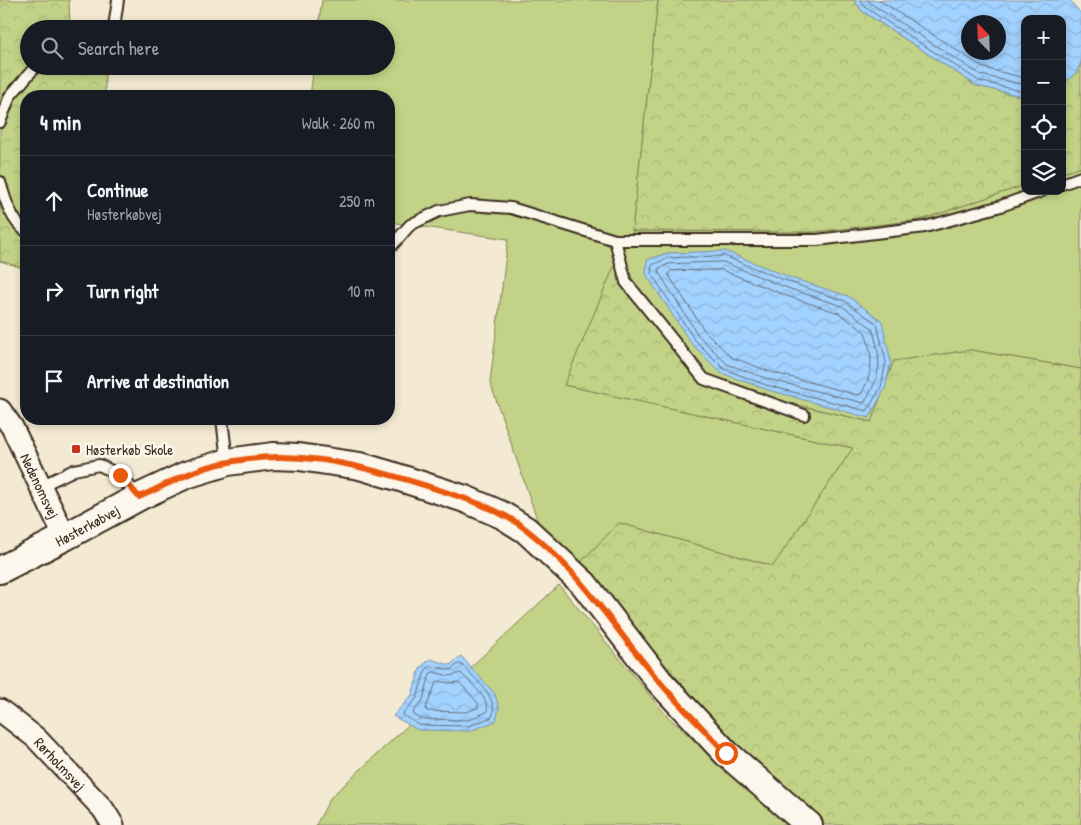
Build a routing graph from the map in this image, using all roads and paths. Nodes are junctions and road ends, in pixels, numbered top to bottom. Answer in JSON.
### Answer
{"nodes":[{"id":1,"x":118,"y":0,"type":"edge"},
{"id":2,"x":115,"y":20,"type":"edge"},
{"id":3,"x":28,"y":75,"type":"edge"},
{"id":4,"x":0,"y":122,"type":"edge"},
{"id":5,"x":1081,"y":177,"type":"edge"},
{"id":6,"x":0,"y":182,"type":"edge"},
{"id":7,"x":1066,"y":183,"type":"edge"},
{"id":8,"x":1031,"y":195,"type":"edge"},
{"id":9,"x":20,"y":227,"type":"edge"},
{"id":10,"x":615,"y":240,"type":"junction"},
{"id":11,"x":395,"y":242,"type":"edge"},
{"id":12,"x":0,"y":410,"type":"edge"},
{"id":13,"x":804,"y":414,"type":"dead end"},
{"id":14,"x":223,"y":425,"type":"edge"},
{"id":15,"x":228,"y":462,"type":"junction"},
{"id":16,"x":41,"y":486,"type":"junction"},
{"id":17,"x":139,"y":497,"type":"junction"},
{"id":18,"x":65,"y":537,"type":"junction"},
{"id":19,"x":0,"y":570,"type":"edge"},
{"id":20,"x":0,"y":710,"type":"edge"},
{"id":21,"x":113,"y":825,"type":"edge"},
{"id":22,"x":809,"y":825,"type":"edge"}],
"edges":[{"from":1,"to":2,"type":"lane"},
{"from":3,"to":4,"type":"lane"},
{"from":5,"to":7,"type":"lane"},
{"from":6,"to":9,"type":"lane"},
{"from":8,"to":10,"type":"lane"},
{"from":10,"to":11,"type":"lane"},
{"from":10,"to":13,"type":"lane"},
{"from":12,"to":16,"type":"street","name":"Nedenomsvej"},
{"from":14,"to":15,"type":"lane"},
{"from":15,"to":17,"type":"street","name":"Høsterkøbvej"},
{"from":15,"to":22,"type":"street","name":"Høsterkøbvej"},
{"from":16,"to":17,"type":"lane"},
{"from":16,"to":18,"type":"street","name":"Nedenomsvej"},
{"from":17,"to":18,"type":"street","name":"Høsterkøbvej"},
{"from":18,"to":19,"type":"street","name":"Høsterkøbvej"},
{"from":20,"to":21,"type":"street","name":"Rørholmsvej"}]}
